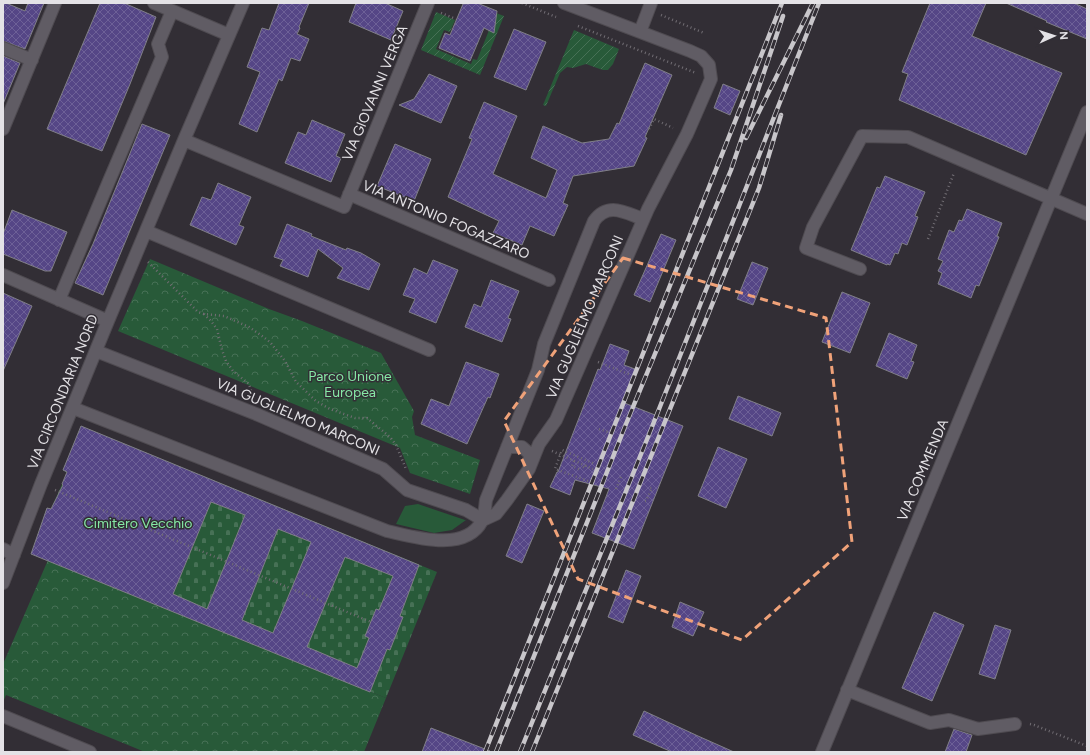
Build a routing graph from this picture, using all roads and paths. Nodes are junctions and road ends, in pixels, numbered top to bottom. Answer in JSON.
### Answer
{"nodes":[{"id":1,"x":55,"y":3,"type":"edge"},
{"id":2,"x":154,"y":3,"type":"edge"},
{"id":3,"x":243,"y":3,"type":"edge"},
{"id":4,"x":428,"y":3,"type":"edge"},
{"id":5,"x":522,"y":3,"type":"edge"},
{"id":6,"x":564,"y":3,"type":"edge"},
{"id":7,"x":650,"y":7,"type":"edge"},
{"id":8,"x":172,"y":11,"type":"junction"},
{"id":9,"x":562,"y":20,"type":"dead end"},
{"id":10,"x":576,"y":25,"type":"dead end"},
{"id":11,"x":640,"y":32,"type":"junction"},
{"id":12,"x":704,"y":33,"type":"dead end"},
{"id":13,"x":229,"y":36,"type":"junction"},
{"id":14,"x":3,"y":48,"type":"edge"},
{"id":15,"x":32,"y":60,"type":"junction"},
{"id":16,"x":711,"y":79,"type":"junction"},
{"id":17,"x":1087,"y":112,"type":"edge"},
{"id":18,"x":672,"y":127,"type":"dead end"},
{"id":19,"x":3,"y":129,"type":"edge"},
{"id":20,"x":649,"y":129,"type":"dead end"},
{"id":21,"x":184,"y":140,"type":"junction"},
{"id":22,"x":959,"y":160,"type":"junction"},
{"id":23,"x":349,"y":194,"type":"junction"},
{"id":24,"x":1052,"y":199,"type":"junction"},
{"id":25,"x":1087,"y":214,"type":"edge"},
{"id":26,"x":644,"y":219,"type":"junction"},
{"id":27,"x":146,"y":231,"type":"junction"},
{"id":28,"x":928,"y":238,"type":"dead end"},
{"id":29,"x":137,"y":252,"type":"junction"},
{"id":30,"x":860,"y":269,"type":"dead end"},
{"id":31,"x":3,"y":276,"type":"edge"},
{"id":32,"x":549,"y":280,"type":"dead end"},
{"id":33,"x":59,"y":300,"type":"junction"},
{"id":34,"x":204,"y":314,"type":"junction"},
{"id":35,"x":108,"y":321,"type":"junction"},
{"id":36,"x":429,"y":350,"type":"dead end"},
{"id":37,"x":96,"y":351,"type":"junction"},
{"id":38,"x":584,"y":356,"type":"junction"},
{"id":39,"x":631,"y":375,"type":"dead end"},
{"id":40,"x":249,"y":384,"type":"dead end"},
{"id":41,"x":73,"y":408,"type":"junction"},
{"id":42,"x":600,"y":429,"type":"dead end"},
{"id":43,"x":608,"y":432,"type":"dead end"},
{"id":44,"x":507,"y":447,"type":"junction"},
{"id":45,"x":560,"y":455,"type":"junction"},
{"id":46,"x":574,"y":461,"type":"junction"},
{"id":47,"x":595,"y":464,"type":"dead end"},
{"id":48,"x":586,"y":466,"type":"junction"},
{"id":49,"x":529,"y":469,"type":"junction"},
{"id":50,"x":593,"y":469,"type":"dead end"},
{"id":51,"x":621,"y":477,"type":"dead end"},
{"id":52,"x":588,"y":481,"type":"dead end"},
{"id":53,"x":41,"y":484,"type":"junction"},
{"id":54,"x":650,"y":488,"type":"dead end"},
{"id":55,"x":616,"y":489,"type":"dead end"},
{"id":56,"x":407,"y":490,"type":"junction"},
{"id":57,"x":645,"y":501,"type":"dead end"},
{"id":58,"x":483,"y":520,"type":"junction"},
{"id":59,"x":8,"y":552,"type":"edge"},
{"id":60,"x":3,"y":583,"type":"edge"},
{"id":61,"x":371,"y":622,"type":"dead end"},
{"id":62,"x":847,"y":690,"type":"junction"},
{"id":63,"x":3,"y":716,"type":"edge"},
{"id":64,"x":1015,"y":724,"type":"joint"},
{"id":65,"x":1087,"y":746,"type":"edge"},
{"id":66,"x":90,"y":752,"type":"edge"},
{"id":67,"x":822,"y":752,"type":"edge"}],
"edges":[{"from":1,"to":15,"type":"street"},
{"from":2,"to":8,"type":"street"},
{"from":3,"to":13,"type":"street","name":"VIA CIRCONDARIA NORD"},
{"from":4,"to":23,"type":"street","name":"VIA GIOVANNI VERGA"},
{"from":5,"to":9,"type":"path"},
{"from":6,"to":11,"type":"street"},
{"from":7,"to":11,"type":"street"},
{"from":7,"to":12,"type":"path"},
{"from":8,"to":13,"type":"street"},
{"from":8,"to":33,"type":"street"},
{"from":10,"to":16,"type":"path"},
{"from":11,"to":16,"type":"street"},
{"from":13,"to":21,"type":"street","name":"VIA CIRCONDARIA NORD"},
{"from":14,"to":15,"type":"street"},
{"from":15,"to":19,"type":"street"},
{"from":16,"to":26,"type":"street","name":"VIA GUGLIELMO MARCONI"},
{"from":17,"to":24,"type":"street","name":"VIA COMMENDA"},
{"from":18,"to":20,"type":"path"},
{"from":21,"to":23,"type":"street","name":"VIA ANTONIO FOGAZZARO"},
{"from":21,"to":27,"type":"street","name":"VIA CIRCONDARIA NORD"},
{"from":22,"to":24,"type":"street"},
{"from":22,"to":28,"type":"path"},
{"from":22,"to":30,"type":"street"},
{"from":23,"to":32,"type":"street","name":"VIA ANTONIO FOGAZZARO"},
{"from":24,"to":25,"type":"street"},
{"from":24,"to":62,"type":"street","name":"VIA COMMENDA"},
{"from":26,"to":38,"type":"street","name":"VIA GUGLIELMO MARCONI"},
{"from":26,"to":44,"type":"street","name":"VIA GUGLIELMO MARCONI"},
{"from":27,"to":29,"type":"street","name":"VIA CIRCONDARIA NORD"},
{"from":27,"to":36,"type":"street"},
{"from":29,"to":34,"type":"path"},
{"from":29,"to":35,"type":"street","name":"VIA CIRCONDARIA NORD"},
{"from":31,"to":33,"type":"street"},
{"from":33,"to":35,"type":"street"},
{"from":34,"to":40,"type":"path"},
{"from":34,"to":56,"type":"path"},
{"from":35,"to":37,"type":"street","name":"VIA CIRCONDARIA NORD"},
{"from":37,"to":41,"type":"street","name":"VIA CIRCONDARIA NORD"},
{"from":37,"to":56,"type":"street","name":"VIA GUGLIELMO MARCONI"},
{"from":38,"to":39,"type":"path"},
{"from":38,"to":49,"type":"street","name":"VIA GUGLIELMO MARCONI"},
{"from":41,"to":53,"type":"street","name":"VIA CIRCONDARIA NORD"},
{"from":41,"to":58,"type":"street"},
{"from":42,"to":43,"type":"path"},
{"from":44,"to":49,"type":"street"},
{"from":44,"to":58,"type":"street","name":"VIA GUGLIELMO MARCONI"},
{"from":45,"to":46,"type":"path"},
{"from":45,"to":47,"type":"path"},
{"from":45,"to":52,"type":"path"},
{"from":46,"to":48,"type":"path"},
{"from":46,"to":48,"type":"path"},
{"from":48,"to":50,"type":"path"},
{"from":49,"to":58,"type":"street","name":"VIA GUGLIELMO MARCONI"},
{"from":51,"to":55,"type":"path"},
{"from":53,"to":59,"type":"street","name":"VIA CIRCONDARIA NORD"},
{"from":53,"to":61,"type":"path"},
{"from":54,"to":57,"type":"path"},
{"from":56,"to":58,"type":"street","name":"VIA GUGLIELMO MARCONI"},
{"from":59,"to":60,"type":"street","name":"VIA CIRCONDARIA NORD"},
{"from":62,"to":64,"type":"street"},
{"from":62,"to":67,"type":"street","name":"VIA COMMENDA"},
{"from":63,"to":66,"type":"street"},
{"from":64,"to":65,"type":"path"}]}
